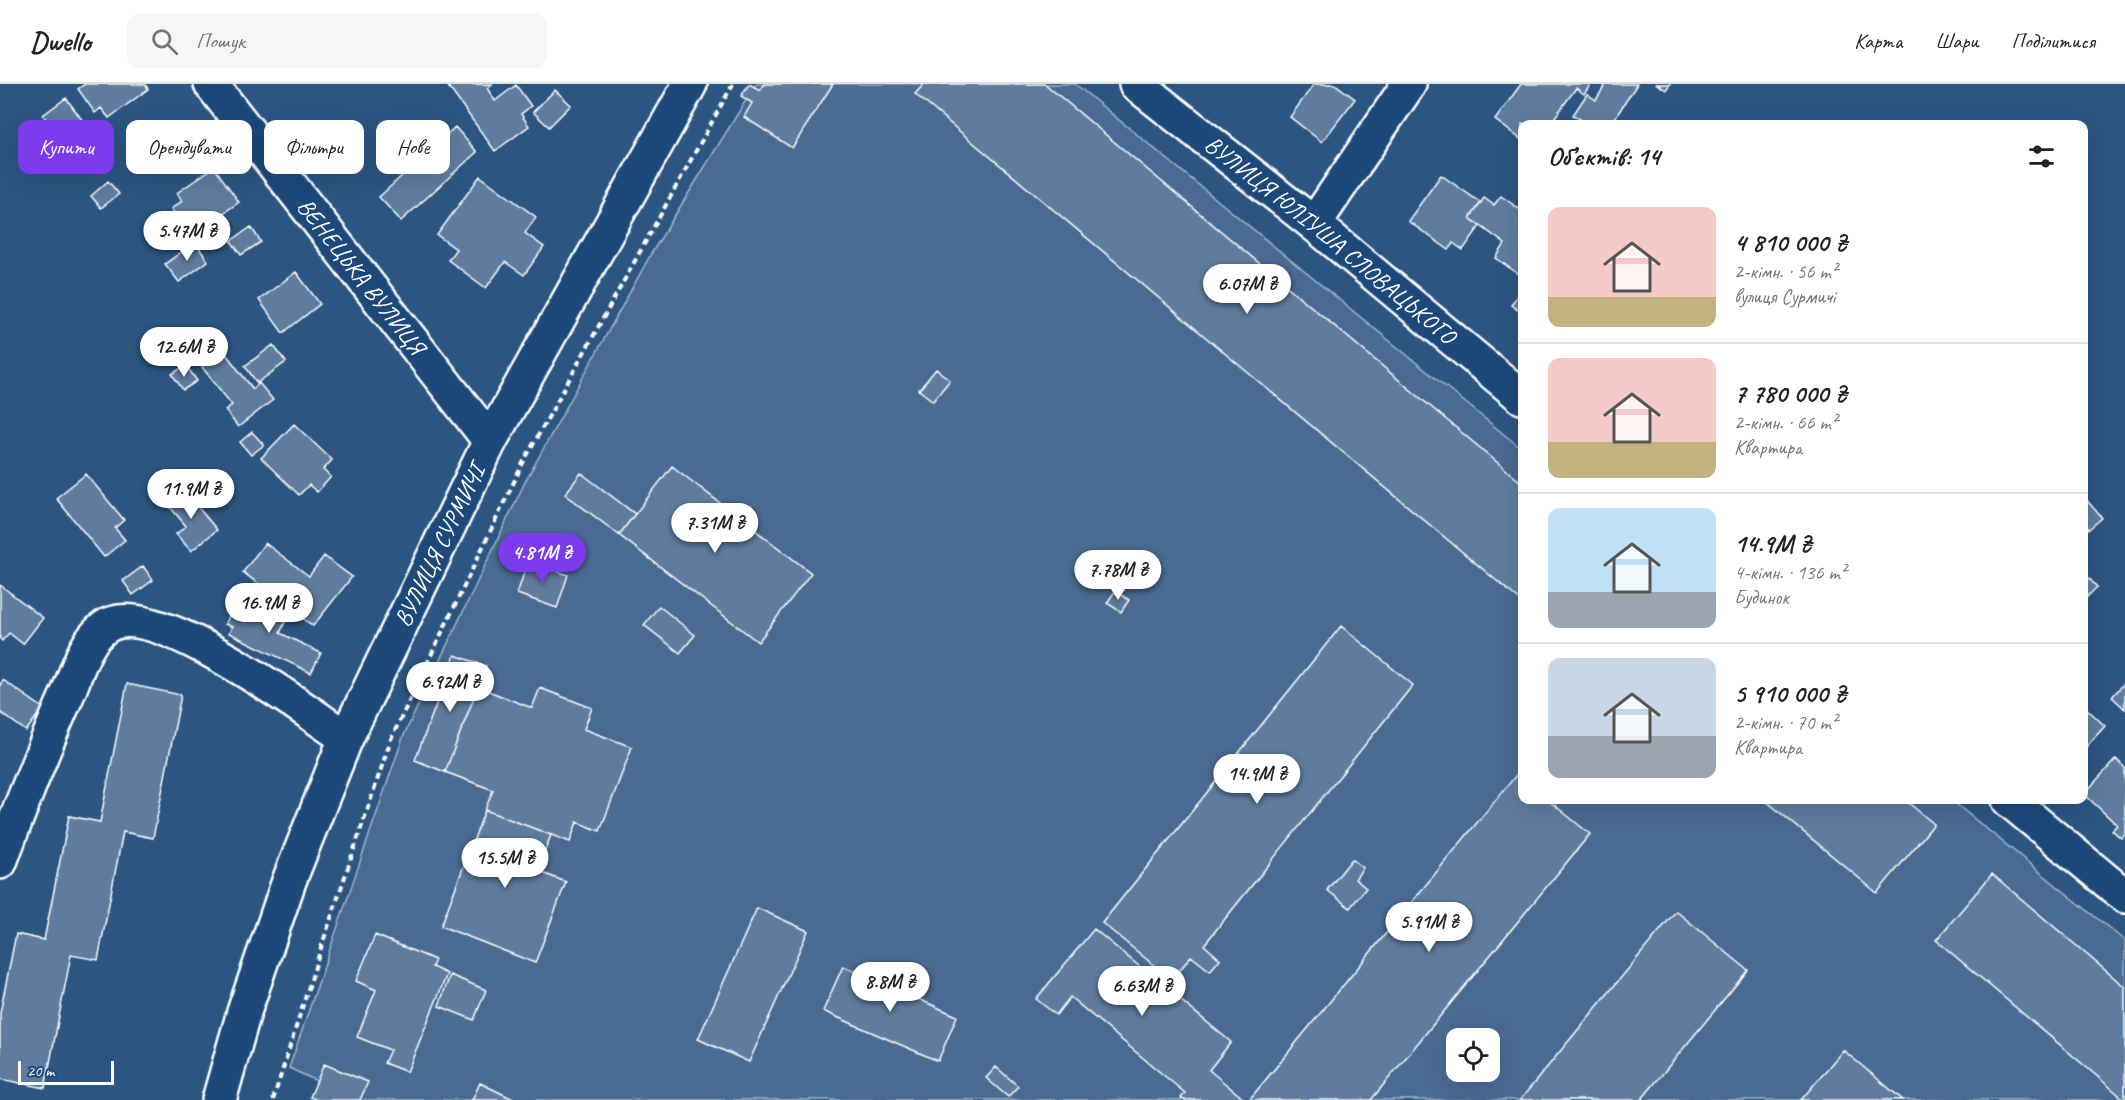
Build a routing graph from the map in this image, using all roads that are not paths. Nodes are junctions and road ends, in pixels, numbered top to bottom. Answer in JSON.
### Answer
{"nodes":[{"id":1,"x":211,"y":84,"type":"edge"},
{"id":2,"x":690,"y":84,"type":"edge"},
{"id":3,"x":1136,"y":84,"type":"edge"},
{"id":4,"x":1409,"y":84,"type":"edge"},
{"id":5,"x":1314,"y":224,"type":"junction"},
{"id":6,"x":1518,"y":394,"type":"edge"},
{"id":7,"x":490,"y":441,"type":"junction"},
{"id":8,"x":346,"y":738,"type":"junction"},
{"id":9,"x":2014,"y":804,"type":"edge"},
{"id":10,"x":0,"y":862,"type":"edge"},
{"id":11,"x":2125,"y":896,"type":"edge"},
{"id":12,"x":219,"y":1100,"type":"edge"}],
"edges":[{"from":1,"to":7,"type":"street","name":"ВЕНЕЦЬКА ВУЛИЦЯ"},
{"from":2,"to":7,"type":"street","name":"ВУЛИЦЯ СУРМИЧІ"},
{"from":3,"to":5,"type":"street","name":"ВУЛИЦЯ ЮЛІУША СЛОВАЦЬКОГО"},
{"from":4,"to":5,"type":"street"},
{"from":5,"to":6,"type":"street","name":"ВУЛИЦЯ ЮЛІУША СЛОВАЦЬКОГО"},
{"from":7,"to":8,"type":"street","name":"ВУЛИЦЯ СУРМИЧІ"},
{"from":8,"to":10,"type":"street"},
{"from":8,"to":12,"type":"street","name":"ВУЛИЦЯ СУРМИЧІ"},
{"from":9,"to":11,"type":"street"}]}
